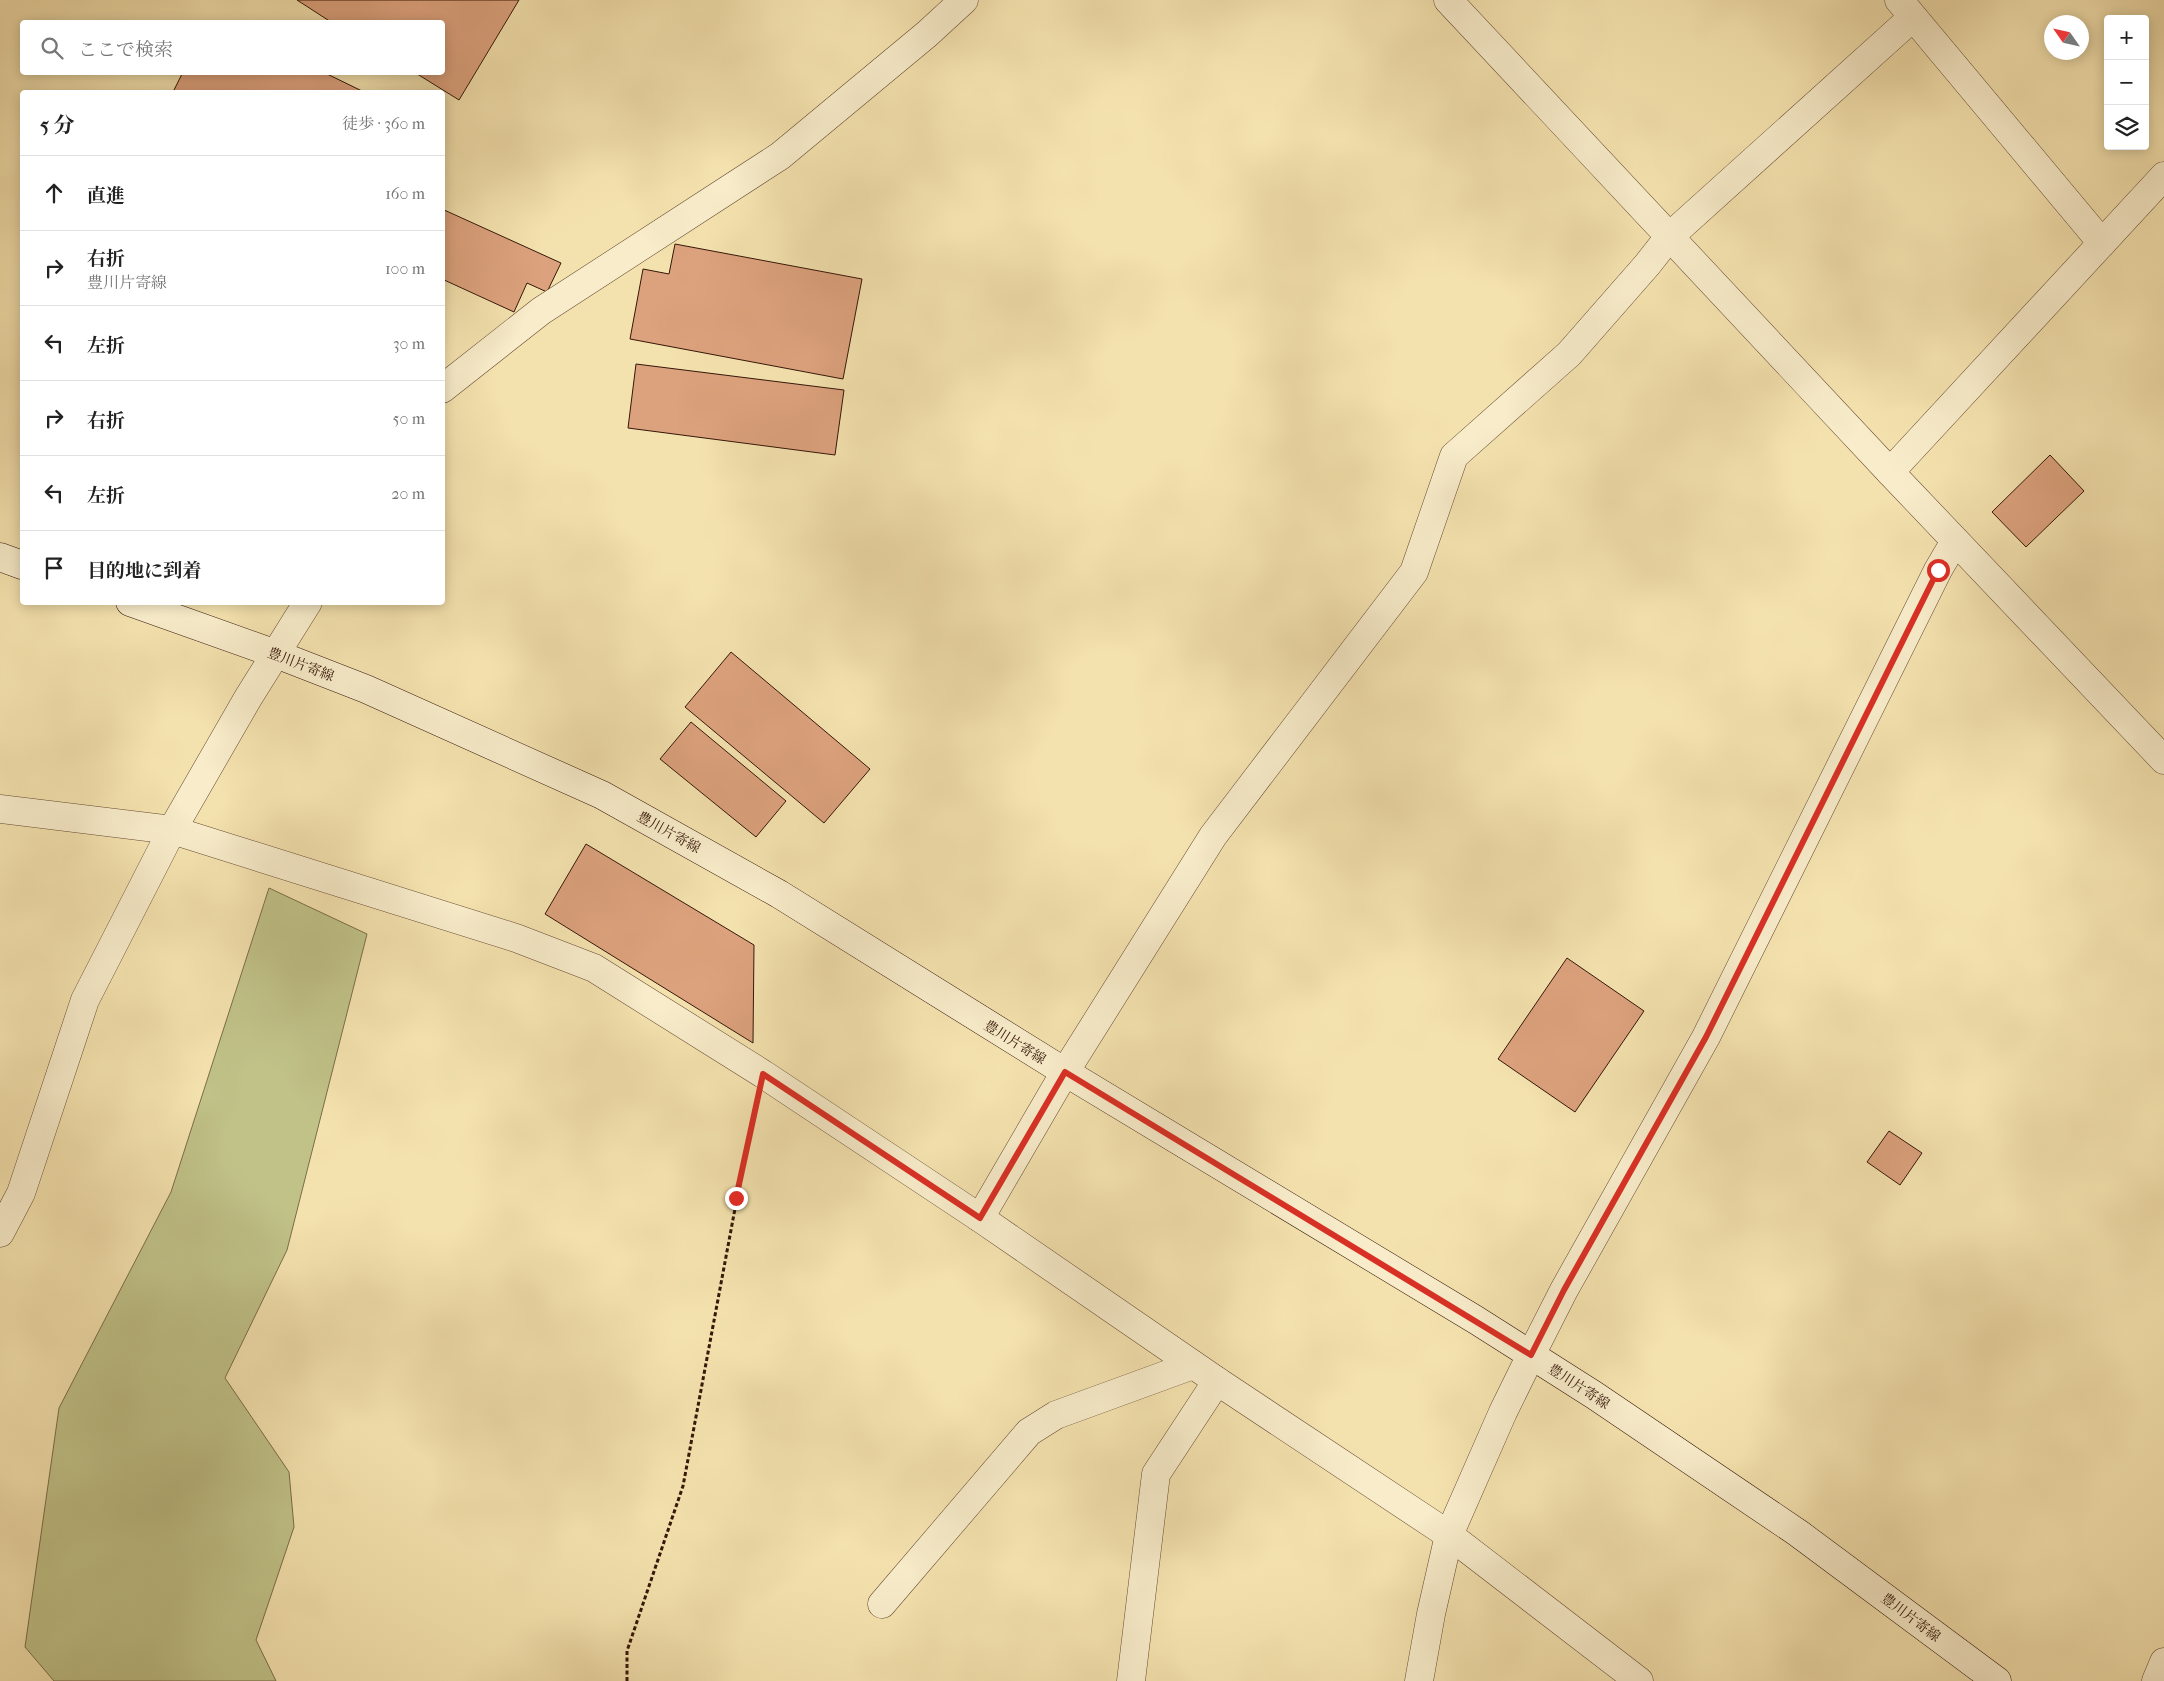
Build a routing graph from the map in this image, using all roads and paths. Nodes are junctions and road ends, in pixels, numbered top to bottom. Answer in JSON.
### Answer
{"nodes":[{"id":1,"x":964,"y":0,"type":"edge"},
{"id":2,"x":1455,"y":2,"type":"edge"},
{"id":3,"x":1906,"y":9,"type":"edge"},
{"id":4,"x":2164,"y":176,"type":"edge"},
{"id":5,"x":1669,"y":237,"type":"junction"},
{"id":6,"x":2102,"y":244,"type":"junction"},
{"id":7,"x":445,"y":387,"type":"edge"},
{"id":8,"x":1890,"y":472,"type":"junction"},
{"id":9,"x":1955,"y":541,"type":"junction"},
{"id":10,"x":0,"y":557,"type":"edge"},
{"id":11,"x":20,"y":564,"type":"edge"},
{"id":12,"x":138,"y":605,"type":"edge"},
{"id":13,"x":306,"y":605,"type":"edge"},
{"id":14,"x":276,"y":654,"type":"junction"},
{"id":15,"x":2164,"y":760,"type":"edge"},
{"id":16,"x":0,"y":809,"type":"edge"},
{"id":17,"x":172,"y":830,"type":"junction"},
{"id":18,"x":1065,"y":1072,"type":"junction"},
{"id":19,"x":763,"y":1074,"type":"junction"},
{"id":20,"x":980,"y":1218,"type":"junction"},
{"id":21,"x":0,"y":1233,"type":"edge"},
{"id":22,"x":1531,"y":1355,"type":"junction"},
{"id":23,"x":1193,"y":1365,"type":"junction"},
{"id":24,"x":1217,"y":1381,"type":"junction"},
{"id":25,"x":1449,"y":1535,"type":"junction"},
{"id":26,"x":882,"y":1604,"type":"dead end"},
{"id":27,"x":2164,"y":1662,"type":"edge"},
{"id":28,"x":627,"y":1681,"type":"edge"},
{"id":29,"x":1131,"y":1681,"type":"edge"},
{"id":30,"x":1419,"y":1681,"type":"edge"},
{"id":31,"x":1639,"y":1681,"type":"edge"},
{"id":32,"x":1997,"y":1681,"type":"edge"},
{"id":33,"x":2156,"y":1681,"type":"edge"}],
"edges":[{"from":1,"to":7,"type":"street"},
{"from":2,"to":5,"type":"street"},
{"from":3,"to":5,"type":"street"},
{"from":3,"to":6,"type":"street"},
{"from":4,"to":6,"type":"street"},
{"from":5,"to":8,"type":"street"},
{"from":5,"to":18,"type":"street"},
{"from":6,"to":8,"type":"street"},
{"from":8,"to":9,"type":"street"},
{"from":9,"to":15,"type":"street"},
{"from":9,"to":22,"type":"street"},
{"from":10,"to":11,"type":"street"},
{"from":12,"to":14,"type":"street","name":"豊川片寄線"},
{"from":13,"to":14,"type":"street"},
{"from":14,"to":17,"type":"street"},
{"from":14,"to":18,"type":"street","name":"豊川片寄線"},
{"from":16,"to":17,"type":"street"},
{"from":17,"to":19,"type":"street"},
{"from":17,"to":21,"type":"street"},
{"from":18,"to":20,"type":"street"},
{"from":18,"to":22,"type":"street","name":"豊川片寄線"},
{"from":19,"to":20,"type":"street"},
{"from":19,"to":28,"type":"path"},
{"from":20,"to":23,"type":"street"},
{"from":22,"to":25,"type":"street"},
{"from":22,"to":32,"type":"street","name":"豊川片寄線"},
{"from":23,"to":24,"type":"street"},
{"from":23,"to":26,"type":"street"},
{"from":24,"to":25,"type":"street"},
{"from":24,"to":29,"type":"street"},
{"from":25,"to":30,"type":"street"},
{"from":25,"to":31,"type":"street"},
{"from":27,"to":33,"type":"street"}]}
